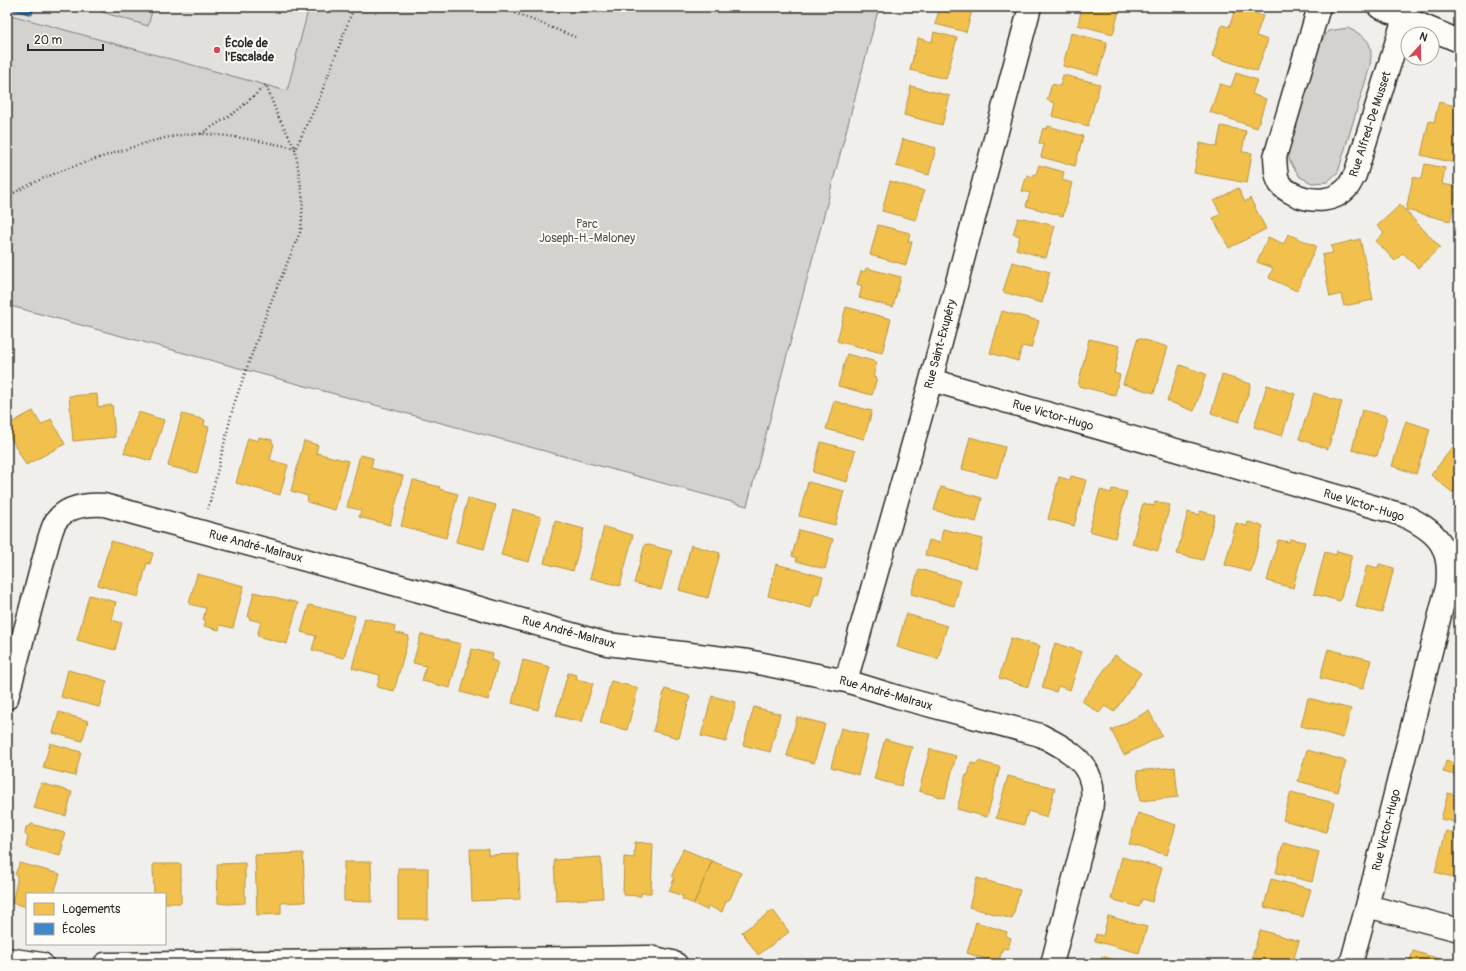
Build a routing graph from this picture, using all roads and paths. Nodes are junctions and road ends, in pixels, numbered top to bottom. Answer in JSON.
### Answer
{"nodes":[{"id":1,"x":354,"y":7,"type":"edge"},
{"id":2,"x":500,"y":7,"type":"edge"},
{"id":3,"x":1030,"y":7,"type":"edge"},
{"id":4,"x":1319,"y":7,"type":"edge"},
{"id":5,"x":1378,"y":7,"type":"edge"},
{"id":6,"x":1404,"y":18,"type":"junction"},
{"id":7,"x":575,"y":37,"type":"dead end"},
{"id":8,"x":1459,"y":41,"type":"edge"},
{"id":9,"x":202,"y":134,"type":"junction"},
{"id":10,"x":296,"y":148,"type":"junction"},
{"id":11,"x":7,"y":197,"type":"edge"},
{"id":12,"x":931,"y":380,"type":"junction"},
{"id":13,"x":202,"y":532,"type":"junction"},
{"id":14,"x":846,"y":681,"type":"junction"},
{"id":15,"x":7,"y":698,"type":"edge"},
{"id":16,"x":1367,"y":906,"type":"junction"},
{"id":17,"x":1459,"y":930,"type":"edge"},
{"id":18,"x":7,"y":959,"type":"edge"},
{"id":19,"x":42,"y":964,"type":"edge"},
{"id":20,"x":106,"y":964,"type":"edge"},
{"id":21,"x":676,"y":964,"type":"edge"},
{"id":22,"x":1052,"y":964,"type":"edge"},
{"id":23,"x":1351,"y":964,"type":"edge"}],
"edges":[{"from":1,"to":10,"type":"path"},
{"from":2,"to":7,"type":"path"},
{"from":3,"to":12,"type":"street","name":"Rue Saint-Exupéry"},
{"from":4,"to":6,"type":"street","name":"Rue Alfred-De Musset"},
{"from":5,"to":6,"type":"street"},
{"from":6,"to":8,"type":"street"},
{"from":9,"to":10,"type":"path"},
{"from":9,"to":10,"type":"path"},
{"from":9,"to":11,"type":"path"},
{"from":10,"to":13,"type":"path"},
{"from":12,"to":14,"type":"street","name":"Rue Saint-Exupéry"},
{"from":12,"to":16,"type":"street","name":"Rue Victor-Hugo"},
{"from":13,"to":14,"type":"street","name":"Rue André-Malraux"},
{"from":13,"to":15,"type":"street","name":"Rue André-Malraux"},
{"from":14,"to":22,"type":"street","name":"Rue André-Malraux"},
{"from":16,"to":17,"type":"street"},
{"from":16,"to":23,"type":"street","name":"Rue Victor-Hugo"},
{"from":18,"to":19,"type":"street"},
{"from":20,"to":21,"type":"street"}]}
